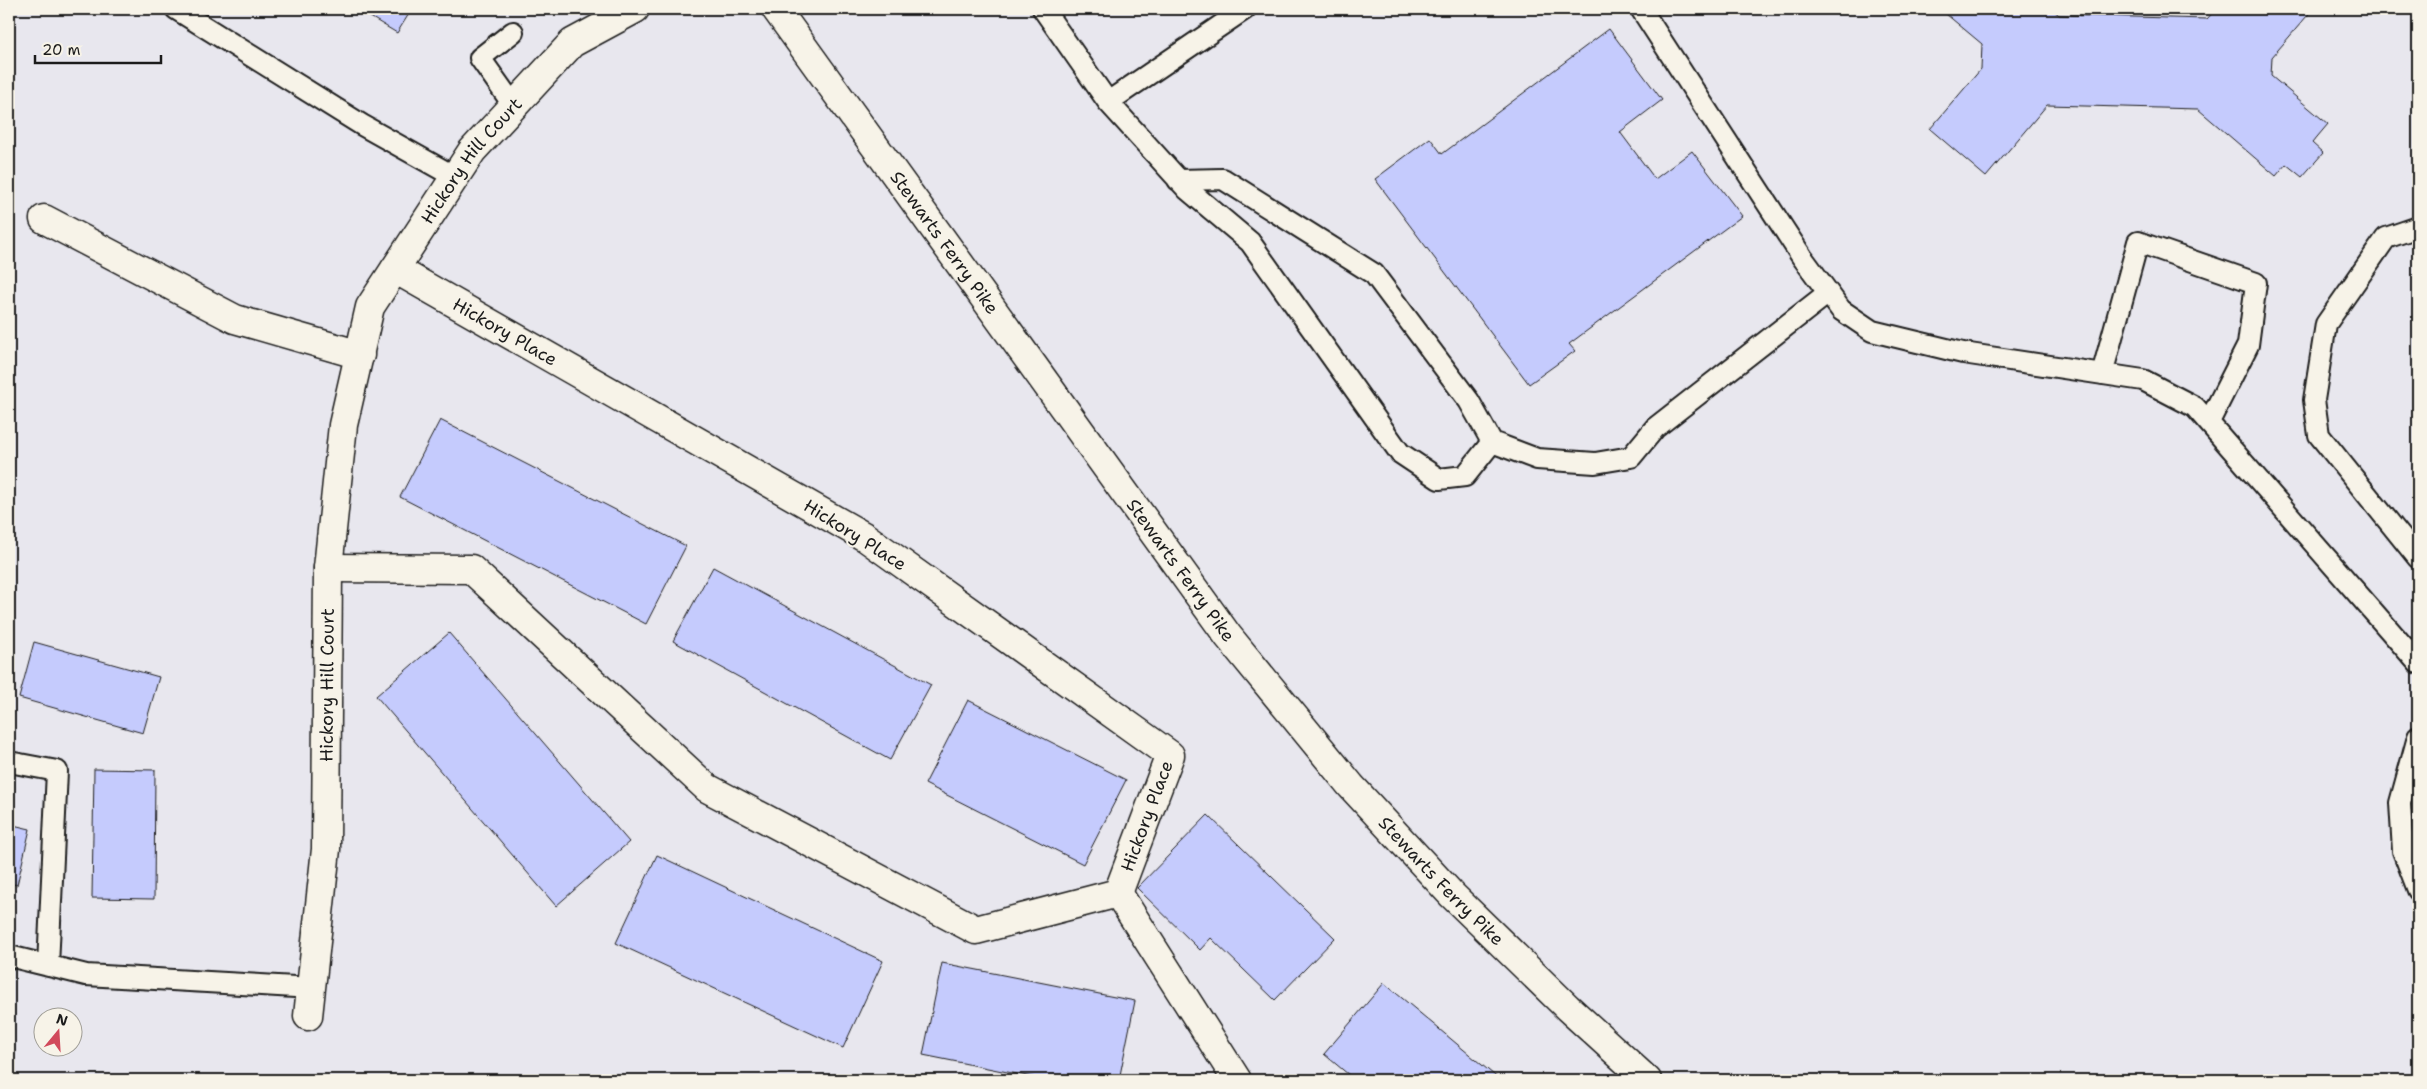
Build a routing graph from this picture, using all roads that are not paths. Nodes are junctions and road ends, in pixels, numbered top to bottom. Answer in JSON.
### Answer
{"nodes":[{"id":1,"x":176,"y":9,"type":"edge"},
{"id":2,"x":635,"y":9,"type":"edge"},
{"id":3,"x":776,"y":9,"type":"edge"},
{"id":4,"x":1043,"y":9,"type":"edge"},
{"id":5,"x":1245,"y":9,"type":"edge"},
{"id":6,"x":1641,"y":9,"type":"edge"},
{"id":7,"x":513,"y":32,"type":"dead end"},
{"id":8,"x":1108,"y":102,"type":"junction"},
{"id":9,"x":514,"y":106,"type":"junction"},
{"id":10,"x":455,"y":177,"type":"junction"},
{"id":11,"x":1178,"y":180,"type":"junction"},
{"id":12,"x":44,"y":219,"type":"dead end"},
{"id":13,"x":2418,"y":227,"type":"edge"},
{"id":14,"x":395,"y":269,"type":"junction"},
{"id":15,"x":1828,"y":293,"type":"junction"},
{"id":16,"x":360,"y":355,"type":"junction"},
{"id":17,"x":2102,"y":374,"type":"junction"},
{"id":18,"x":2209,"y":422,"type":"junction"},
{"id":19,"x":1492,"y":442,"type":"junction"},
{"id":20,"x":2418,"y":558,"type":"edge"},
{"id":21,"x":328,"y":568,"type":"junction"},
{"id":22,"x":2418,"y":662,"type":"edge"},
{"id":23,"x":2418,"y":737,"type":"edge"},
{"id":24,"x":9,"y":762,"type":"edge"},
{"id":25,"x":2418,"y":890,"type":"edge"},
{"id":26,"x":1118,"y":893,"type":"junction"},
{"id":27,"x":9,"y":956,"type":"edge"},
{"id":28,"x":48,"y":966,"type":"junction"},
{"id":29,"x":312,"y":988,"type":"junction"},
{"id":30,"x":308,"y":1016,"type":"dead end"},
{"id":31,"x":1237,"y":1080,"type":"edge"},
{"id":32,"x":1647,"y":1080,"type":"edge"}],
"edges":[{"from":1,"to":10,"type":"lane"},
{"from":2,"to":9,"type":"street","name":"Hickory Hill Court"},
{"from":3,"to":32,"type":"street","name":"Stewarts Ferry Pike"},
{"from":4,"to":8,"type":"lane"},
{"from":5,"to":8,"type":"lane"},
{"from":6,"to":15,"type":"lane"},
{"from":7,"to":9,"type":"lane"},
{"from":8,"to":11,"type":"lane"},
{"from":9,"to":10,"type":"street","name":"Hickory Hill Court"},
{"from":10,"to":14,"type":"street","name":"Hickory Hill Court"},
{"from":11,"to":19,"type":"lane"},
{"from":11,"to":19,"type":"lane"},
{"from":12,"to":16,"type":"street"},
{"from":13,"to":20,"type":"lane"},
{"from":14,"to":16,"type":"street","name":"Hickory Hill Court"},
{"from":14,"to":26,"type":"street","name":"Hickory Place"},
{"from":15,"to":17,"type":"lane"},
{"from":15,"to":19,"type":"lane"},
{"from":16,"to":21,"type":"street","name":"Hickory Hill Court"},
{"from":17,"to":18,"type":"lane"},
{"from":17,"to":18,"type":"lane"},
{"from":18,"to":22,"type":"lane"},
{"from":21,"to":26,"type":"street","name":"Hickory Place"},
{"from":21,"to":29,"type":"street","name":"Hickory Hill Court"},
{"from":23,"to":25,"type":"lane"},
{"from":24,"to":28,"type":"lane"},
{"from":26,"to":31,"type":"street","name":"Hickory Place"},
{"from":27,"to":28,"type":"lane"},
{"from":28,"to":29,"type":"lane"},
{"from":29,"to":30,"type":"street","name":"Hickory Hill Court"}]}
